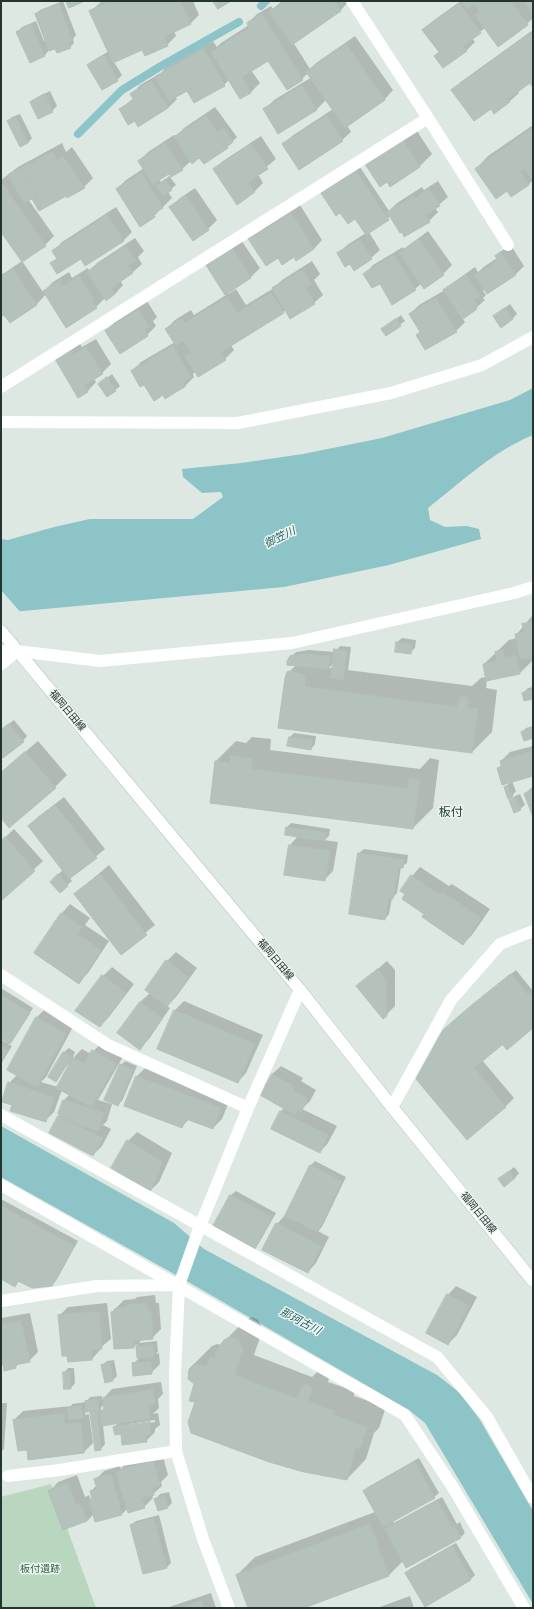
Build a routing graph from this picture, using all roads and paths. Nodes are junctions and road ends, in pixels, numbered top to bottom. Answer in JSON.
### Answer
{"nodes":[{"id":1,"x":352,"y":1,"type":"edge"},
{"id":2,"x":428,"y":118,"type":"junction"},
{"id":3,"x":508,"y":245,"type":"dead end"},
{"id":4,"x":533,"y":337,"type":"edge"},
{"id":5,"x":1,"y":387,"type":"edge"},
{"id":6,"x":1,"y":422,"type":"edge"},
{"id":7,"x":533,"y":587,"type":"edge"},
{"id":8,"x":1,"y":631,"type":"edge"},
{"id":9,"x":14,"y":647,"type":"junction"},
{"id":10,"x":1,"y":652,"type":"edge"},
{"id":11,"x":1,"y":664,"type":"edge"},
{"id":12,"x":533,"y":931,"type":"edge"},
{"id":13,"x":1,"y":975,"type":"edge"},
{"id":14,"x":300,"y":990,"type":"junction"},
{"id":15,"x":248,"y":1108,"type":"junction"},
{"id":16,"x":392,"y":1108,"type":"junction"},
{"id":17,"x":1,"y":1115,"type":"edge"},
{"id":18,"x":1,"y":1185,"type":"edge"},
{"id":19,"x":200,"y":1226,"type":"junction"},
{"id":20,"x":533,"y":1281,"type":"edge"},
{"id":21,"x":179,"y":1285,"type":"junction"},
{"id":22,"x":1,"y":1301,"type":"edge"},
{"id":23,"x":176,"y":1451,"type":"junction"},
{"id":24,"x":8,"y":1476,"type":"dead end"},
{"id":25,"x":533,"y":1498,"type":"edge"},
{"id":26,"x":229,"y":1608,"type":"edge"},
{"id":27,"x":524,"y":1608,"type":"edge"}],
"edges":[{"from":1,"to":2,"type":"street"},
{"from":2,"to":3,"type":"street"},
{"from":2,"to":5,"type":"street"},
{"from":4,"to":6,"type":"street"},
{"from":7,"to":9,"type":"street"},
{"from":8,"to":9,"type":"street","name":"福岡日田線"},
{"from":9,"to":10,"type":"street"},
{"from":9,"to":11,"type":"street"},
{"from":9,"to":14,"type":"street","name":"福岡日田線"},
{"from":12,"to":16,"type":"street"},
{"from":13,"to":15,"type":"street"},
{"from":14,"to":15,"type":"street"},
{"from":14,"to":16,"type":"street","name":"福岡日田線"},
{"from":15,"to":19,"type":"street"},
{"from":16,"to":20,"type":"street","name":"福岡日田線"},
{"from":17,"to":19,"type":"street"},
{"from":18,"to":21,"type":"street"},
{"from":19,"to":21,"type":"street"},
{"from":19,"to":25,"type":"street"},
{"from":21,"to":22,"type":"street"},
{"from":21,"to":23,"type":"street"},
{"from":21,"to":27,"type":"street"},
{"from":23,"to":24,"type":"street"},
{"from":23,"to":26,"type":"street"}]}
